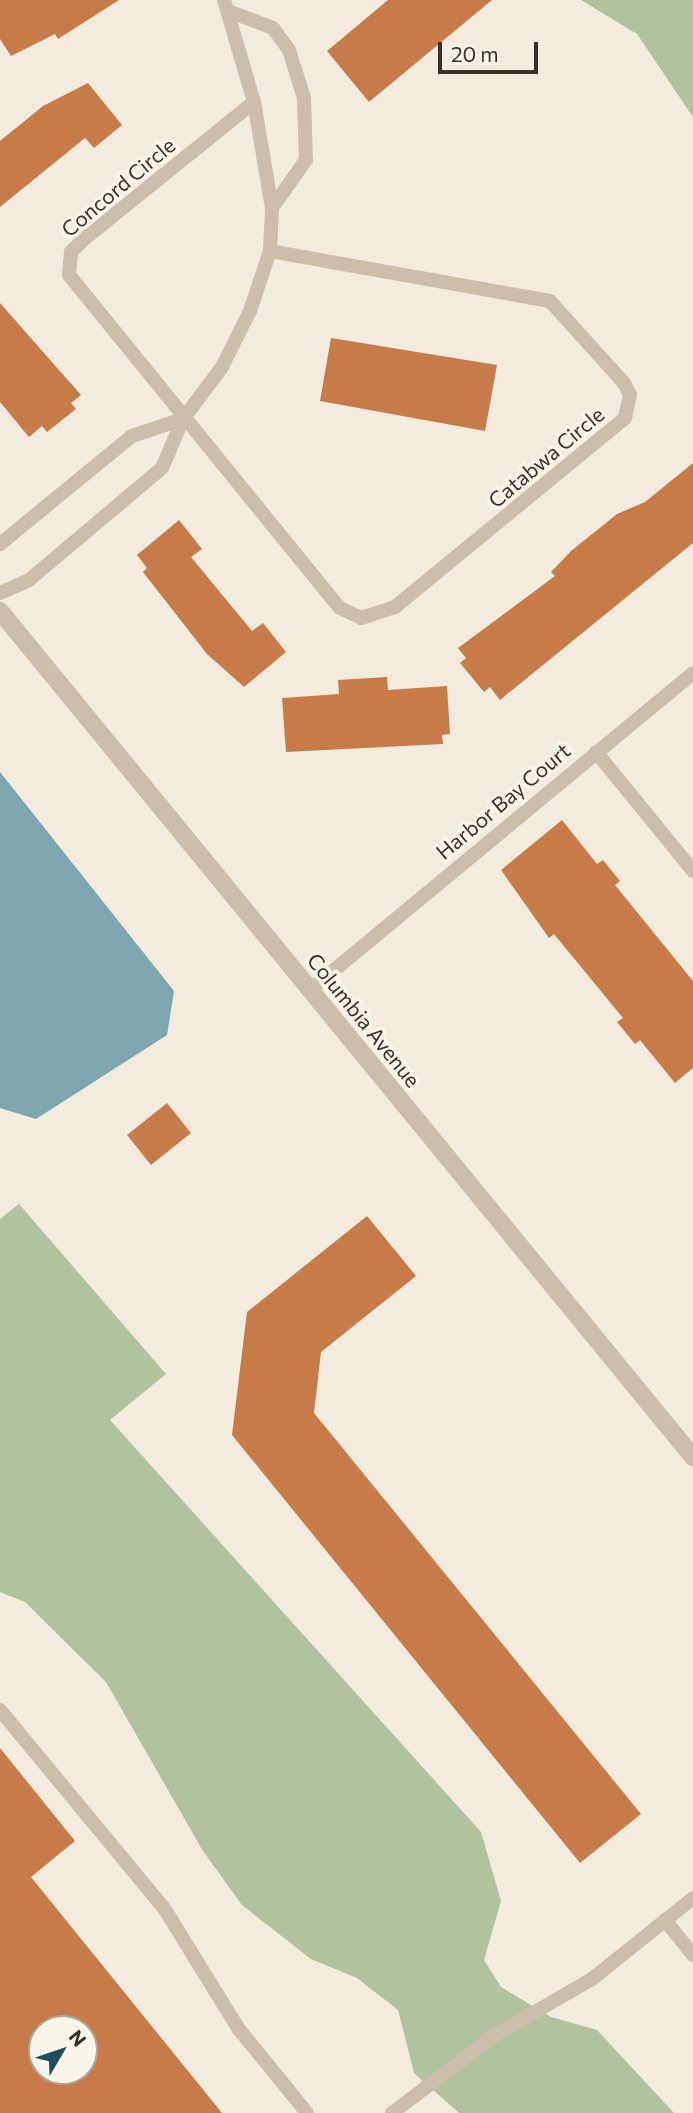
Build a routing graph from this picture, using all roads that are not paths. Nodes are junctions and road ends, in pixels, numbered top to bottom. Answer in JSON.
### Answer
{"nodes":[{"id":1,"x":226,"y":6,"type":"edge"},
{"id":2,"x":254,"y":102,"type":"junction"},
{"id":3,"x":272,"y":208,"type":"junction"},
{"id":4,"x":270,"y":251,"type":"junction"},
{"id":5,"x":183,"y":419,"type":"junction"},
{"id":6,"x":0,"y":544,"type":"edge"},
{"id":7,"x":0,"y":593,"type":"edge"},
{"id":8,"x":0,"y":611,"type":"edge"},
{"id":9,"x":693,"y":673,"type":"edge"},
{"id":10,"x":596,"y":752,"type":"junction"},
{"id":11,"x":693,"y":871,"type":"edge"},
{"id":12,"x":310,"y":990,"type":"junction"},
{"id":13,"x":693,"y":1457,"type":"edge"},
{"id":14,"x":0,"y":1710,"type":"edge"},
{"id":15,"x":693,"y":1898,"type":"edge"},
{"id":16,"x":665,"y":1920,"type":"junction"},
{"id":17,"x":693,"y":1955,"type":"edge"},
{"id":18,"x":307,"y":2113,"type":"edge"},
{"id":19,"x":392,"y":2113,"type":"edge"}],
"edges":[{"from":1,"to":2,"type":"lane"},
{"from":1,"to":3,"type":"lane"},
{"from":2,"to":3,"type":"lane"},
{"from":2,"to":5,"type":"lane","name":"Concord Circle"},
{"from":3,"to":4,"type":"lane"},
{"from":4,"to":5,"type":"lane"},
{"from":4,"to":5,"type":"lane","name":"Catabwa Circle"},
{"from":5,"to":6,"type":"lane"},
{"from":5,"to":7,"type":"lane"},
{"from":8,"to":12,"type":"street","name":"Columbia Avenue"},
{"from":9,"to":10,"type":"lane","name":"Harbor Bay Court"},
{"from":10,"to":11,"type":"lane"},
{"from":10,"to":12,"type":"lane","name":"Harbor Bay Court"},
{"from":12,"to":13,"type":"street","name":"Columbia Avenue"},
{"from":14,"to":18,"type":"lane"},
{"from":15,"to":16,"type":"lane"},
{"from":16,"to":17,"type":"lane"},
{"from":16,"to":19,"type":"lane"}]}
